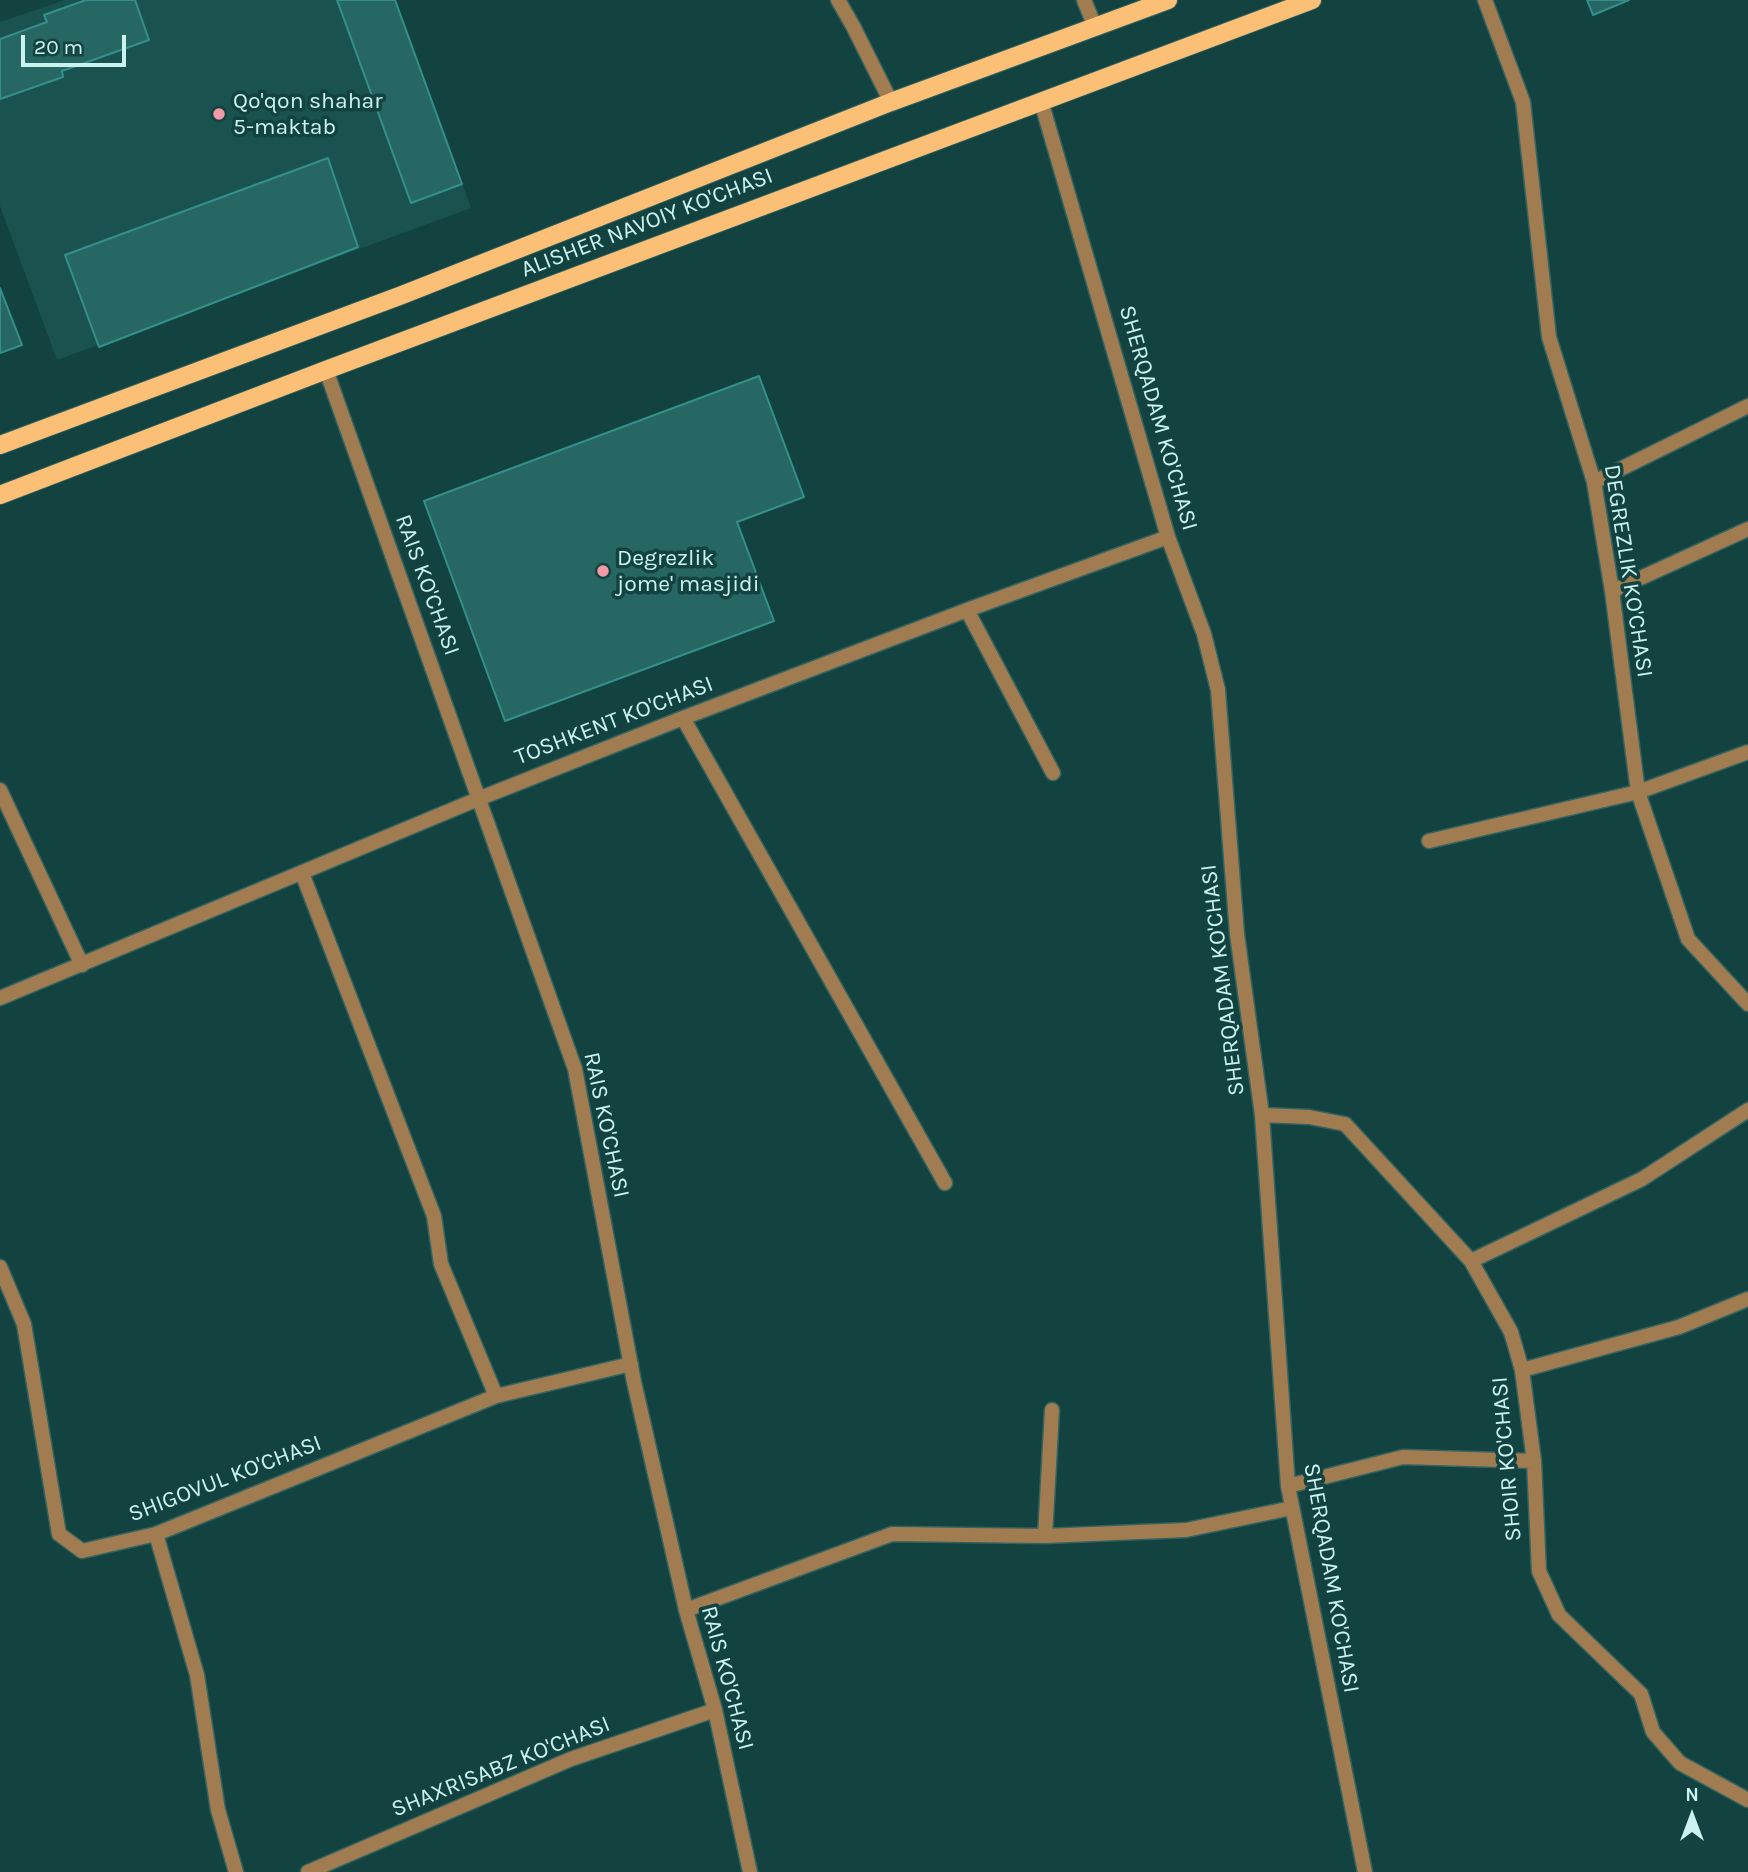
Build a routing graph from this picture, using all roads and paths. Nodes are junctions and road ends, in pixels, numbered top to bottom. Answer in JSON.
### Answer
{"nodes":[{"id":1,"x":838,"y":0,"type":"edge"},
{"id":2,"x":1084,"y":0,"type":"edge"},
{"id":3,"x":1168,"y":0,"type":"edge"},
{"id":4,"x":1312,"y":0,"type":"edge"},
{"id":5,"x":1485,"y":0,"type":"edge"},
{"id":6,"x":1095,"y":27,"type":"junction"},
{"id":7,"x":1041,"y":101,"type":"junction"},
{"id":8,"x":891,"y":103,"type":"junction"},
{"id":9,"x":326,"y":370,"type":"junction"},
{"id":10,"x":1748,"y":405,"type":"edge"},
{"id":11,"x":0,"y":445,"type":"edge"},
{"id":12,"x":1594,"y":482,"type":"junction"},
{"id":13,"x":0,"y":495,"type":"edge"},
{"id":14,"x":1748,"y":529,"type":"edge"},
{"id":15,"x":1168,"y":537,"type":"junction"},
{"id":16,"x":1612,"y":591,"type":"junction"},
{"id":17,"x":967,"y":610,"type":"junction"},
{"id":18,"x":682,"y":718,"type":"junction"},
{"id":19,"x":1748,"y":752,"type":"edge"},
{"id":20,"x":1053,"y":774,"type":"dead end"},
{"id":21,"x":0,"y":790,"type":"edge"},
{"id":22,"x":1638,"y":792,"type":"junction"},
{"id":23,"x":478,"y":799,"type":"junction"},
{"id":24,"x":1429,"y":841,"type":"dead end"},
{"id":25,"x":302,"y":873,"type":"junction"},
{"id":26,"x":82,"y":965,"type":"junction"},
{"id":27,"x":0,"y":998,"type":"edge"},
{"id":28,"x":1748,"y":1004,"type":"edge"},
{"id":29,"x":1748,"y":1110,"type":"edge"},
{"id":30,"x":1262,"y":1115,"type":"junction"},
{"id":31,"x":945,"y":1183,"type":"dead end"},
{"id":32,"x":1471,"y":1261,"type":"junction"},
{"id":33,"x":0,"y":1267,"type":"edge"},
{"id":34,"x":1748,"y":1299,"type":"edge"},
{"id":35,"x":631,"y":1364,"type":"junction"},
{"id":36,"x":1522,"y":1370,"type":"junction"},
{"id":37,"x":496,"y":1396,"type":"junction"},
{"id":38,"x":1052,"y":1410,"type":"dead end"},
{"id":39,"x":1534,"y":1461,"type":"junction"},
{"id":40,"x":1288,"y":1486,"type":"junction"},
{"id":41,"x":1292,"y":1508,"type":"junction"},
{"id":42,"x":156,"y":1534,"type":"junction"},
{"id":43,"x":1045,"y":1536,"type":"junction"},
{"id":44,"x":686,"y":1610,"type":"junction"},
{"id":45,"x":715,"y":1710,"type":"junction"},
{"id":46,"x":1748,"y":1800,"type":"edge"},
{"id":47,"x":236,"y":1872,"type":"edge"},
{"id":48,"x":308,"y":1872,"type":"edge"},
{"id":49,"x":750,"y":1872,"type":"edge"},
{"id":50,"x":1365,"y":1872,"type":"edge"}],
"edges":[{"from":1,"to":8,"type":"street"},
{"from":2,"to":6,"type":"street"},
{"from":3,"to":6,"type":"main road","name":"ALISHER NAVOIY KO'CHASI"},
{"from":4,"to":7,"type":"main road","name":"ALISHER NAVOIY KO'CHASI"},
{"from":5,"to":12,"type":"street","name":"DEGREZLIK KO'CHASI"},
{"from":6,"to":8,"type":"main road","name":"ALISHER NAVOIY KO'CHASI"},
{"from":7,"to":9,"type":"main road","name":"ALISHER NAVOIY KO'CHASI"},
{"from":7,"to":15,"type":"street","name":"SHERQADAM KO'CHASI"},
{"from":8,"to":11,"type":"main road","name":"ALISHER NAVOIY KO'CHASI"},
{"from":9,"to":13,"type":"main road","name":"ALISHER NAVOIY KO'CHASI"},
{"from":9,"to":23,"type":"street","name":"RAIS KO'CHASI"},
{"from":10,"to":12,"type":"street"},
{"from":12,"to":16,"type":"street","name":"DEGREZLIK KO'CHASI"},
{"from":14,"to":16,"type":"street"},
{"from":15,"to":17,"type":"street","name":"TOSHKENT KO'CHASI"},
{"from":15,"to":30,"type":"street","name":"SHERQADAM KO'CHASI"},
{"from":16,"to":22,"type":"street","name":"DEGREZLIK KO'CHASI"},
{"from":17,"to":18,"type":"street","name":"TOSHKENT KO'CHASI"},
{"from":17,"to":20,"type":"street"},
{"from":18,"to":23,"type":"street","name":"TOSHKENT KO'CHASI"},
{"from":18,"to":31,"type":"street"},
{"from":19,"to":22,"type":"street"},
{"from":21,"to":26,"type":"street"},
{"from":22,"to":24,"type":"street"},
{"from":22,"to":28,"type":"street","name":"DEGREZLIK KO'CHASI"},
{"from":23,"to":25,"type":"street","name":"TOSHKENT KO'CHASI"},
{"from":23,"to":35,"type":"street","name":"RAIS KO'CHASI"},
{"from":25,"to":26,"type":"street","name":"TOSHKENT KO'CHASI"},
{"from":25,"to":37,"type":"street"},
{"from":26,"to":27,"type":"street","name":"TOSHKENT KO'CHASI"},
{"from":29,"to":32,"type":"street"},
{"from":30,"to":32,"type":"street","name":"SHOIR KO'CHASI"},
{"from":30,"to":40,"type":"street","name":"SHERQADAM KO'CHASI"},
{"from":32,"to":36,"type":"street","name":"SHOIR KO'CHASI"},
{"from":33,"to":42,"type":"street","name":"SHIGOVUL KO'CHASI"},
{"from":34,"to":36,"type":"street"},
{"from":35,"to":37,"type":"street","name":"SHIGOVUL KO'CHASI"},
{"from":35,"to":44,"type":"street","name":"RAIS KO'CHASI"},
{"from":36,"to":39,"type":"street","name":"SHOIR KO'CHASI"},
{"from":37,"to":42,"type":"street","name":"SHIGOVUL KO'CHASI"},
{"from":38,"to":43,"type":"street"},
{"from":39,"to":40,"type":"street"},
{"from":39,"to":46,"type":"street","name":"SHOIR KO'CHASI"},
{"from":40,"to":41,"type":"street","name":"SHERQADAM KO'CHASI"},
{"from":41,"to":43,"type":"street"},
{"from":41,"to":50,"type":"street","name":"SHERQADAM KO'CHASI"},
{"from":42,"to":47,"type":"street"},
{"from":43,"to":44,"type":"street"},
{"from":44,"to":45,"type":"street","name":"RAIS KO'CHASI"},
{"from":45,"to":48,"type":"street","name":"SHAXRISABZ KO'CHASI"},
{"from":45,"to":49,"type":"street","name":"RAIS KO'CHASI"}]}
